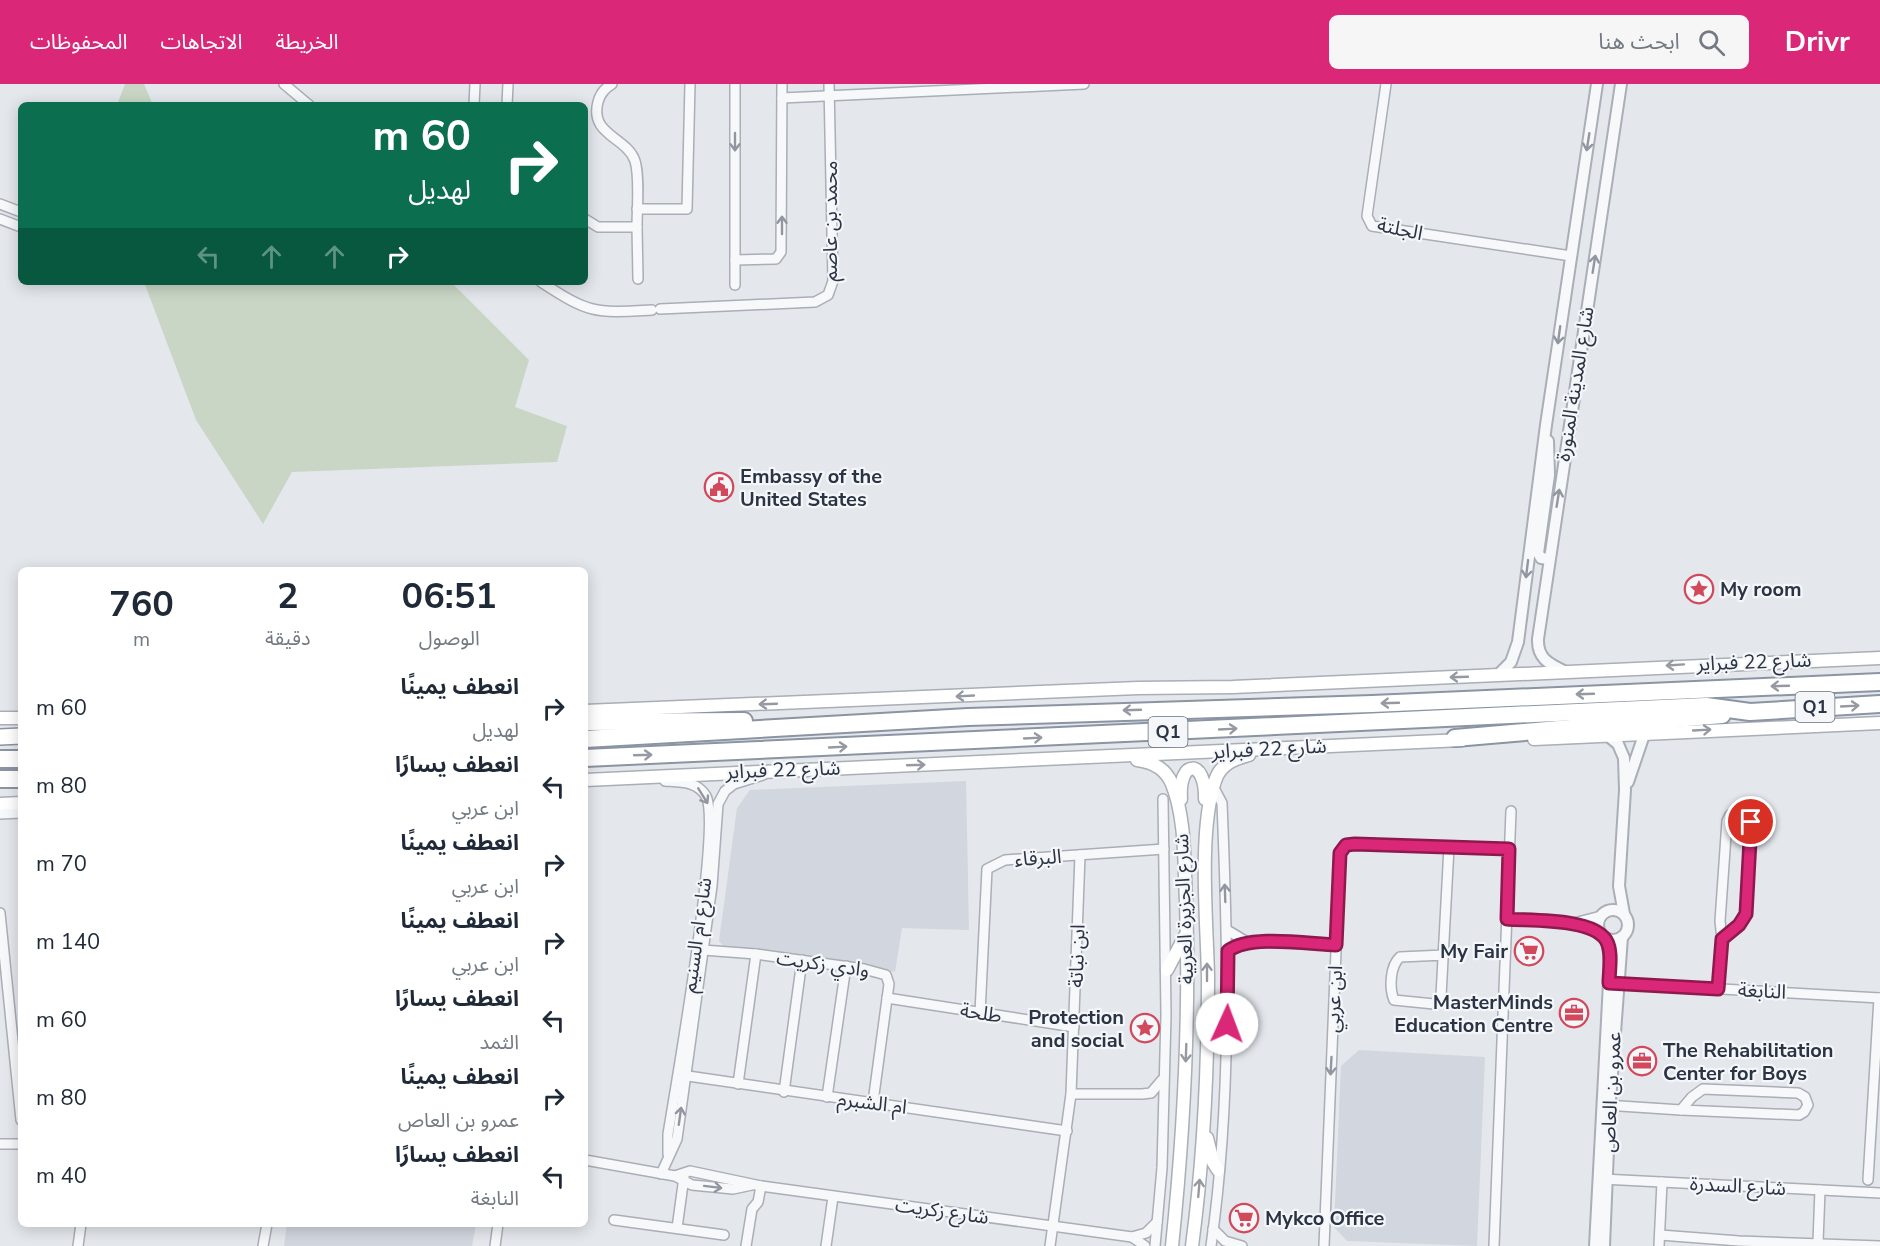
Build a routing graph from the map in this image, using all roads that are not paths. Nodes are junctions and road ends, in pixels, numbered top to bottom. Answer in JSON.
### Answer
{"nodes":[{"id":1,"x":284,"y":84,"type":"edge"},
{"id":2,"x":475,"y":84,"type":"edge"},
{"id":3,"x":508,"y":84,"type":"edge"},
{"id":4,"x":612,"y":84,"type":"edge"},
{"id":5,"x":690,"y":84,"type":"edge"},
{"id":6,"x":735,"y":84,"type":"edge"},
{"id":7,"x":782,"y":84,"type":"edge"},
{"id":8,"x":829,"y":84,"type":"edge"},
{"id":9,"x":1084,"y":84,"type":"edge"},
{"id":10,"x":1386,"y":84,"type":"edge"},
{"id":11,"x":1597,"y":84,"type":"edge"},
{"id":12,"x":1621,"y":84,"type":"edge"},
{"id":13,"x":829,"y":96,"type":"junction"},
{"id":14,"x":782,"y":98,"type":"junction"},
{"id":15,"x":305,"y":102,"type":"edge"},
{"id":16,"x":474,"y":102,"type":"edge"},
{"id":17,"x":507,"y":102,"type":"edge"},
{"id":18,"x":588,"y":111,"type":"edge"},
{"id":19,"x":596,"y":111,"type":"junction"},
{"id":20,"x":0,"y":204,"type":"edge"},
{"id":21,"x":637,"y":209,"type":"junction"},
{"id":22,"x":18,"y":211,"type":"edge"},
{"id":23,"x":0,"y":219,"type":"edge"},
{"id":24,"x":588,"y":221,"type":"edge"},
{"id":25,"x":18,"y":226,"type":"edge"},
{"id":26,"x":637,"y":227,"type":"junction"},
{"id":27,"x":1571,"y":256,"type":"junction"},
{"id":28,"x":735,"y":260,"type":"junction"},
{"id":29,"x":638,"y":279,"type":"dead end"},
{"id":30,"x":546,"y":285,"type":"edge"},
{"id":31,"x":735,"y":285,"type":"dead end"},
{"id":32,"x":1546,"y":425,"type":"junction"},
{"id":33,"x":1549,"y":559,"type":"junction"},
{"id":34,"x":1880,"y":658,"type":"edge"},
{"id":35,"x":1564,"y":671,"type":"junction"},
{"id":36,"x":1498,"y":675,"type":"junction"},
{"id":37,"x":1880,"y":682,"type":"edge"},
{"id":38,"x":1880,"y":704,"type":"edge"},
{"id":39,"x":588,"y":711,"type":"edge"},
{"id":40,"x":1750,"y":712,"type":"junction"},
{"id":41,"x":0,"y":718,"type":"edge"},
{"id":42,"x":18,"y":718,"type":"edge"},
{"id":43,"x":588,"y":722,"type":"edge"},
{"id":44,"x":1880,"y":723,"type":"edge"},
{"id":45,"x":796,"y":726,"type":"junction"},
{"id":46,"x":1645,"y":732,"type":"junction"},
{"id":47,"x":1607,"y":735,"type":"junction"},
{"id":48,"x":0,"y":736,"type":"edge"},
{"id":49,"x":18,"y":736,"type":"edge"},
{"id":50,"x":1455,"y":738,"type":"junction"},
{"id":51,"x":588,"y":739,"type":"edge"},
{"id":52,"x":1268,"y":750,"type":"junction"},
{"id":53,"x":1116,"y":757,"type":"junction"},
{"id":54,"x":588,"y":758,"type":"edge"},
{"id":55,"x":0,"y":759,"type":"edge"},
{"id":56,"x":18,"y":759,"type":"edge"},
{"id":57,"x":773,"y":770,"type":"junction"},
{"id":58,"x":630,"y":777,"type":"junction"},
{"id":59,"x":0,"y":779,"type":"edge"},
{"id":60,"x":18,"y":779,"type":"edge"},
{"id":61,"x":588,"y":780,"type":"edge"},
{"id":62,"x":1214,"y":786,"type":"junction"},
{"id":63,"x":1625,"y":790,"type":"junction"},
{"id":64,"x":1162,"y":799,"type":"dead end"},
{"id":65,"x":18,"y":804,"type":"edge"},
{"id":66,"x":0,"y":811,"type":"edge"},
{"id":67,"x":1511,"y":811,"type":"dead end"},
{"id":68,"x":18,"y":813,"type":"edge"},
{"id":69,"x":1449,"y":847,"type":"junction"},
{"id":70,"x":1164,"y":849,"type":"junction"},
{"id":71,"x":1509,"y":849,"type":"junction"},
{"id":72,"x":1080,"y":855,"type":"junction"},
{"id":73,"x":1184,"y":858,"type":"junction"},
{"id":74,"x":1206,"y":868,"type":"junction"},
{"id":75,"x":1619,"y":886,"type":"junction"},
{"id":76,"x":0,"y":913,"type":"edge"},
{"id":77,"x":1605,"y":913,"type":"junction"},
{"id":78,"x":1624,"y":914,"type":"junction"},
{"id":79,"x":1507,"y":919,"type":"junction"},
{"id":80,"x":1570,"y":923,"type":"junction"},
{"id":81,"x":1227,"y":930,"type":"junction"},
{"id":82,"x":1187,"y":932,"type":"junction"},
{"id":83,"x":1603,"y":936,"type":"junction"},
{"id":84,"x":1622,"y":938,"type":"junction"},
{"id":85,"x":1722,"y":939,"type":"junction"},
{"id":86,"x":1247,"y":942,"type":"junction"},
{"id":87,"x":1336,"y":945,"type":"junction"},
{"id":88,"x":704,"y":950,"type":"junction"},
{"id":89,"x":1228,"y":951,"type":"junction"},
{"id":90,"x":756,"y":954,"type":"junction"},
{"id":91,"x":1444,"y":955,"type":"junction"},
{"id":92,"x":802,"y":960,"type":"junction"},
{"id":93,"x":846,"y":966,"type":"junction"},
{"id":94,"x":1167,"y":970,"type":"junction"},
{"id":95,"x":1613,"y":983,"type":"junction"},
{"id":96,"x":1718,"y":989,"type":"junction"},
{"id":97,"x":887,"y":998,"type":"junction"},
{"id":98,"x":1880,"y":998,"type":"edge"},
{"id":99,"x":980,"y":1013,"type":"junction"},
{"id":100,"x":1074,"y":1027,"type":"junction"},
{"id":101,"x":682,"y":1075,"type":"junction"},
{"id":102,"x":1163,"y":1078,"type":"junction"},
{"id":103,"x":738,"y":1084,"type":"junction"},
{"id":104,"x":18,"y":1090,"type":"edge"},
{"id":105,"x":784,"y":1092,"type":"junction"},
{"id":106,"x":1071,"y":1094,"type":"junction"},
{"id":107,"x":1142,"y":1094,"type":"junction"},
{"id":108,"x":827,"y":1097,"type":"junction"},
{"id":109,"x":873,"y":1102,"type":"junction"},
{"id":110,"x":1605,"y":1106,"type":"junction"},
{"id":111,"x":1681,"y":1110,"type":"junction"},
{"id":112,"x":1162,"y":1113,"type":"junction"},
{"id":113,"x":1204,"y":1114,"type":"junction"},
{"id":114,"x":1067,"y":1131,"type":"junction"},
{"id":115,"x":0,"y":1144,"type":"edge"},
{"id":116,"x":18,"y":1144,"type":"edge"},
{"id":117,"x":588,"y":1161,"type":"edge"},
{"id":118,"x":1218,"y":1170,"type":"junction"},
{"id":119,"x":685,"y":1171,"type":"junction"},
{"id":120,"x":661,"y":1174,"type":"junction"},
{"id":121,"x":675,"y":1176,"type":"junction"},
{"id":122,"x":1601,"y":1179,"type":"junction"},
{"id":123,"x":1868,"y":1180,"type":"dead end"},
{"id":124,"x":684,"y":1182,"type":"junction"},
{"id":125,"x":1662,"y":1182,"type":"junction"},
{"id":126,"x":757,"y":1185,"type":"junction"},
{"id":127,"x":1820,"y":1190,"type":"junction"},
{"id":128,"x":1880,"y":1193,"type":"edge"},
{"id":129,"x":833,"y":1197,"type":"junction"},
{"id":130,"x":614,"y":1220,"type":"dead end"},
{"id":131,"x":1157,"y":1222,"type":"junction"},
{"id":132,"x":1053,"y":1226,"type":"junction"},
{"id":133,"x":81,"y":1227,"type":"edge"},
{"id":134,"x":267,"y":1227,"type":"edge"},
{"id":135,"x":498,"y":1227,"type":"edge"},
{"id":136,"x":677,"y":1228,"type":"junction"},
{"id":137,"x":1214,"y":1229,"type":"junction"},
{"id":138,"x":724,"y":1235,"type":"dead end"},
{"id":139,"x":1660,"y":1235,"type":"junction"},
{"id":140,"x":1132,"y":1237,"type":"junction"},
{"id":141,"x":1739,"y":1244,"type":"edge"},
{"id":142,"x":1822,"y":1244,"type":"edge"},
{"id":143,"x":78,"y":1246,"type":"edge"},
{"id":144,"x":264,"y":1246,"type":"edge"},
{"id":145,"x":495,"y":1246,"type":"edge"},
{"id":146,"x":746,"y":1246,"type":"edge"},
{"id":147,"x":826,"y":1246,"type":"edge"},
{"id":148,"x":1050,"y":1246,"type":"edge"},
{"id":149,"x":1145,"y":1246,"type":"edge"},
{"id":150,"x":1155,"y":1246,"type":"edge"},
{"id":151,"x":1172,"y":1246,"type":"edge"},
{"id":152,"x":1192,"y":1246,"type":"edge"},
{"id":153,"x":1211,"y":1246,"type":"edge"},
{"id":154,"x":1242,"y":1246,"type":"edge"},
{"id":155,"x":1324,"y":1246,"type":"edge"},
{"id":156,"x":1494,"y":1246,"type":"edge"},
{"id":157,"x":1595,"y":1246,"type":"edge"},
{"id":158,"x":1604,"y":1246,"type":"edge"},
{"id":159,"x":1659,"y":1246,"type":"edge"},
{"id":160,"x":1880,"y":1246,"type":"edge"}],
"edges":[{"from":1,"to":15,"type":"street"},
{"from":2,"to":16,"type":"street"},
{"from":3,"to":17,"type":"street"},
{"from":4,"to":19,"type":"street"},
{"from":5,"to":21,"type":"street"},
{"from":6,"to":28,"type":"street","one_way":true},
{"from":7,"to":14,"type":"street"},
{"from":8,"to":13,"type":"street","name":"محمد بن عاصم"},
{"from":9,"to":13,"type":"street"},
{"from":10,"to":27,"type":"street","name":"الجلتة"},
{"from":11,"to":27,"type":"street","name":"شارع المدينة المنورة","one_way":true},
{"from":33,"to":12,"type":"street","name":"شارع المدينة المنورة","one_way":true},
{"from":13,"to":14,"type":"street"},
{"from":13,"to":30,"type":"street","name":"محمد بن عاصم"},
{"from":28,"to":14,"type":"street","one_way":true},
{"from":18,"to":19,"type":"street"},
{"from":19,"to":21,"type":"street"},
{"from":20,"to":22,"type":"street"},
{"from":21,"to":26,"type":"street"},
{"from":23,"to":25,"type":"street"},
{"from":24,"to":26,"type":"street"},
{"from":26,"to":29,"type":"street"},
{"from":27,"to":32,"type":"street","name":"شارع المدينة المنورة","one_way":true},
{"from":28,"to":31,"type":"street"},
{"from":32,"to":33,"type":"street"},
{"from":32,"to":36,"type":"street","name":"شارع المدينة المنورة","one_way":true},
{"from":33,"to":35,"type":"street","name":"شارع المدينة المنورة"},
{"from":34,"to":35,"type":"main road","name":"شارع 22 فبراير","one_way":true},
{"from":35,"to":36,"type":"main road","name":"شارع 22 فبراير"},
{"from":36,"to":39,"type":"main road","name":"شارع 22 فبراير","one_way":true},
{"from":37,"to":45,"type":"highway","name":"شارع 22 فبراير","number":"Q1","one_way":true},
{"from":40,"to":38,"type":"highway","name":"شارع 22 فبراير","number":"Q1","one_way":true},
{"from":40,"to":50,"type":"highway"},
{"from":54,"to":40,"type":"highway","name":"شارع 22 فبراير","number":"Q1","one_way":true},
{"from":41,"to":42,"type":"main road"},
{"from":43,"to":45,"type":"highway"},
{"from":46,"to":44,"type":"main road","name":"شارع 22 فبراير","one_way":true},
{"from":45,"to":51,"type":"highway","name":"شارع 22 فبراير","number":"Q1"},
{"from":46,"to":47,"type":"main road","name":"شارع 22 فبراير"},
{"from":46,"to":63,"type":"street"},
{"from":47,"to":50,"type":"main road","name":"شارع 22 فبراير"},
{"from":47,"to":63,"type":"street"},
{"from":48,"to":49,"type":"highway"},
{"from":50,"to":52,"type":"main road","name":"شارع 22 فبراير"},
{"from":52,"to":53,"type":"main road","name":"شارع 22 فبراير"},
{"from":52,"to":62,"type":"main road","name":"شارع الجزيرة العربية"},
{"from":57,"to":53,"type":"main road","name":"شارع 22 فبراير","one_way":true},
{"from":53,"to":73,"type":"main road","name":"شارع الجزيرة العربية"},
{"from":55,"to":56,"type":"highway"},
{"from":57,"to":58,"type":"main road","name":"شارع 22 فبراير"},
{"from":57,"to":88,"type":"street","name":"شارع ام السنيم"},
{"from":58,"to":61,"type":"main road","name":"شارع 22 فبراير"},
{"from":58,"to":101,"type":"street","name":"شارع ام السنيم","one_way":true},
{"from":59,"to":60,"type":"highway"},
{"from":62,"to":74,"type":"main road","name":"شارع الجزيرة العربية"},
{"from":81,"to":62,"type":"street","one_way":true},
{"from":63,"to":75,"type":"street"},
{"from":64,"to":70,"type":"street","name":"شارع الجزيرة العربية"},
{"from":65,"to":66,"type":"main road"},
{"from":66,"to":68,"type":"street"},
{"from":67,"to":71,"type":"street"},
{"from":69,"to":71,"type":"street","name":"ابن عربي"},
{"from":69,"to":87,"type":"street","name":"ابن عربي"},
{"from":69,"to":91,"type":"street"},
{"from":70,"to":72,"type":"street","name":"البرقاء"},
{"from":70,"to":94,"type":"street","name":"شارع الجزيرة العربية"},
{"from":71,"to":79,"type":"street"},
{"from":72,"to":99,"type":"street","name":"البرقاء"},
{"from":72,"to":100,"type":"street","name":"ابن نباتة"},
{"from":73,"to":74,"type":"main road"},
{"from":73,"to":82,"type":"main road","name":"شارع الجزيرة العربية"},
{"from":113,"to":74,"type":"main road","name":"شارع الجزيرة العربية","one_way":true},
{"from":75,"to":77,"type":"street"},
{"from":75,"to":78,"type":"street"},
{"from":76,"to":104,"type":"street"},
{"from":77,"to":78,"type":"street"},
{"from":77,"to":80,"type":"street"},
{"from":77,"to":83,"type":"street"},
{"from":78,"to":84,"type":"street"},
{"from":79,"to":80,"type":"street"},
{"from":79,"to":156,"type":"street"},
{"from":80,"to":83,"type":"street"},
{"from":81,"to":86,"type":"street"},
{"from":81,"to":89,"type":"street"},
{"from":82,"to":94,"type":"main road"},
{"from":82,"to":151,"type":"main road","name":"شارع الجزيرة العربية","one_way":true},
{"from":83,"to":84,"type":"street"},
{"from":83,"to":95,"type":"street","name":"عمرو بن العاص"},
{"from":84,"to":95,"type":"street","name":"عمرو بن العاص"},
{"from":85,"to":85,"type":"street"},
{"from":85,"to":96,"type":"street"},
{"from":86,"to":87,"type":"street"},
{"from":86,"to":89,"type":"street"},
{"from":87,"to":155,"type":"street","name":"ابن عربي","one_way":true},
{"from":88,"to":90,"type":"street","name":"وادي زكريت"},
{"from":88,"to":101,"type":"street","name":"شارع ام السنيم"},
{"from":89,"to":118,"type":"street"},
{"from":90,"to":92,"type":"street","name":"وادي زكريت"},
{"from":90,"to":103,"type":"street"},
{"from":91,"to":91,"type":"street"},
{"from":92,"to":93,"type":"street","name":"وادي زكريت"},
{"from":92,"to":105,"type":"street"},
{"from":93,"to":97,"type":"street","name":"وادي زكريت"},
{"from":93,"to":108,"type":"street"},
{"from":94,"to":102,"type":"street","name":"شارع الجزيرة العربية"},
{"from":95,"to":96,"type":"street","name":"النابغة"},
{"from":95,"to":110,"type":"street","name":"عمرو بن العاص"},
{"from":96,"to":98,"type":"street","name":"النابغة"},
{"from":97,"to":99,"type":"street","name":"طلحة"},
{"from":97,"to":109,"type":"street","name":"وادي زكريت"},
{"from":98,"to":123,"type":"street"},
{"from":99,"to":100,"type":"street","name":"طلحة"},
{"from":100,"to":106,"type":"street","name":"ابن نباتة"},
{"from":101,"to":103,"type":"street","name":"ام الشبرم"},
{"from":101,"to":120,"type":"street","name":"شارع ام السنيم"},
{"from":102,"to":107,"type":"street"},
{"from":102,"to":112,"type":"street","name":"شارع الجزيرة العربية"},
{"from":103,"to":105,"type":"street","name":"ام الشبرم"},
{"from":105,"to":108,"type":"street","name":"ام الشبرم"},
{"from":106,"to":107,"type":"street"},
{"from":106,"to":114,"type":"street","name":"ابن نباتة"},
{"from":107,"to":112,"type":"street"},
{"from":108,"to":109,"type":"street","name":"ام الشبرم"},
{"from":109,"to":114,"type":"street","name":"ام الشبرم"},
{"from":110,"to":111,"type":"street"},
{"from":110,"to":122,"type":"street","name":"عمرو بن العاص"},
{"from":111,"to":111,"type":"street"},
{"from":112,"to":131,"type":"street","name":"شارع الجزيرة العربية"},
{"from":113,"to":118,"type":"main road"},
{"from":152,"to":113,"type":"main road","name":"شارع الجزيرة العربية","one_way":true},
{"from":114,"to":132,"type":"street","name":"ابن نباتة"},
{"from":115,"to":116,"type":"street"},
{"from":117,"to":120,"type":"street","name":"شارع زكريت"},
{"from":118,"to":137,"type":"street"},
{"from":119,"to":121,"type":"street"},
{"from":119,"to":124,"type":"street"},
{"from":119,"to":126,"type":"street","name":"شارع زكريت"},
{"from":120,"to":121,"type":"street","name":"شارع زكريت"},
{"from":121,"to":124,"type":"street","name":"شارع زكريت"},
{"from":122,"to":125,"type":"street","name":"شارع السدرة"},
{"from":122,"to":157,"type":"street","name":"عمرو بن العاص"},
{"from":122,"to":158,"type":"street","name":"عمرو بن العاص"},
{"from":124,"to":126,"type":"street","name":"شارع زكريت","one_way":true},
{"from":124,"to":136,"type":"street"},
{"from":125,"to":127,"type":"street","name":"شارع السدرة"},
{"from":125,"to":139,"type":"street"},
{"from":126,"to":129,"type":"street","name":"شارع زكريت"},
{"from":126,"to":146,"type":"street"},
{"from":127,"to":128,"type":"street","name":"شارع السدرة"},
{"from":127,"to":142,"type":"street"},
{"from":129,"to":132,"type":"street","name":"شارع زكريت"},
{"from":129,"to":147,"type":"street"},
{"from":130,"to":136,"type":"street"},
{"from":131,"to":140,"type":"street"},
{"from":131,"to":150,"type":"street","name":"شارع الجزيرة العربية"},
{"from":132,"to":140,"type":"street","name":"شارع زكريت"},
{"from":132,"to":148,"type":"street","name":"ابن نباتة"},
{"from":133,"to":143,"type":"street"},
{"from":134,"to":144,"type":"street"},
{"from":135,"to":145,"type":"street"},
{"from":136,"to":138,"type":"street"},
{"from":137,"to":153,"type":"street"},
{"from":137,"to":154,"type":"street"},
{"from":139,"to":141,"type":"street"},
{"from":139,"to":159,"type":"street"},
{"from":140,"to":149,"type":"street","name":"شارع زكريت"},
{"from":141,"to":142,"type":"street"},
{"from":142,"to":160,"type":"street"}]}
